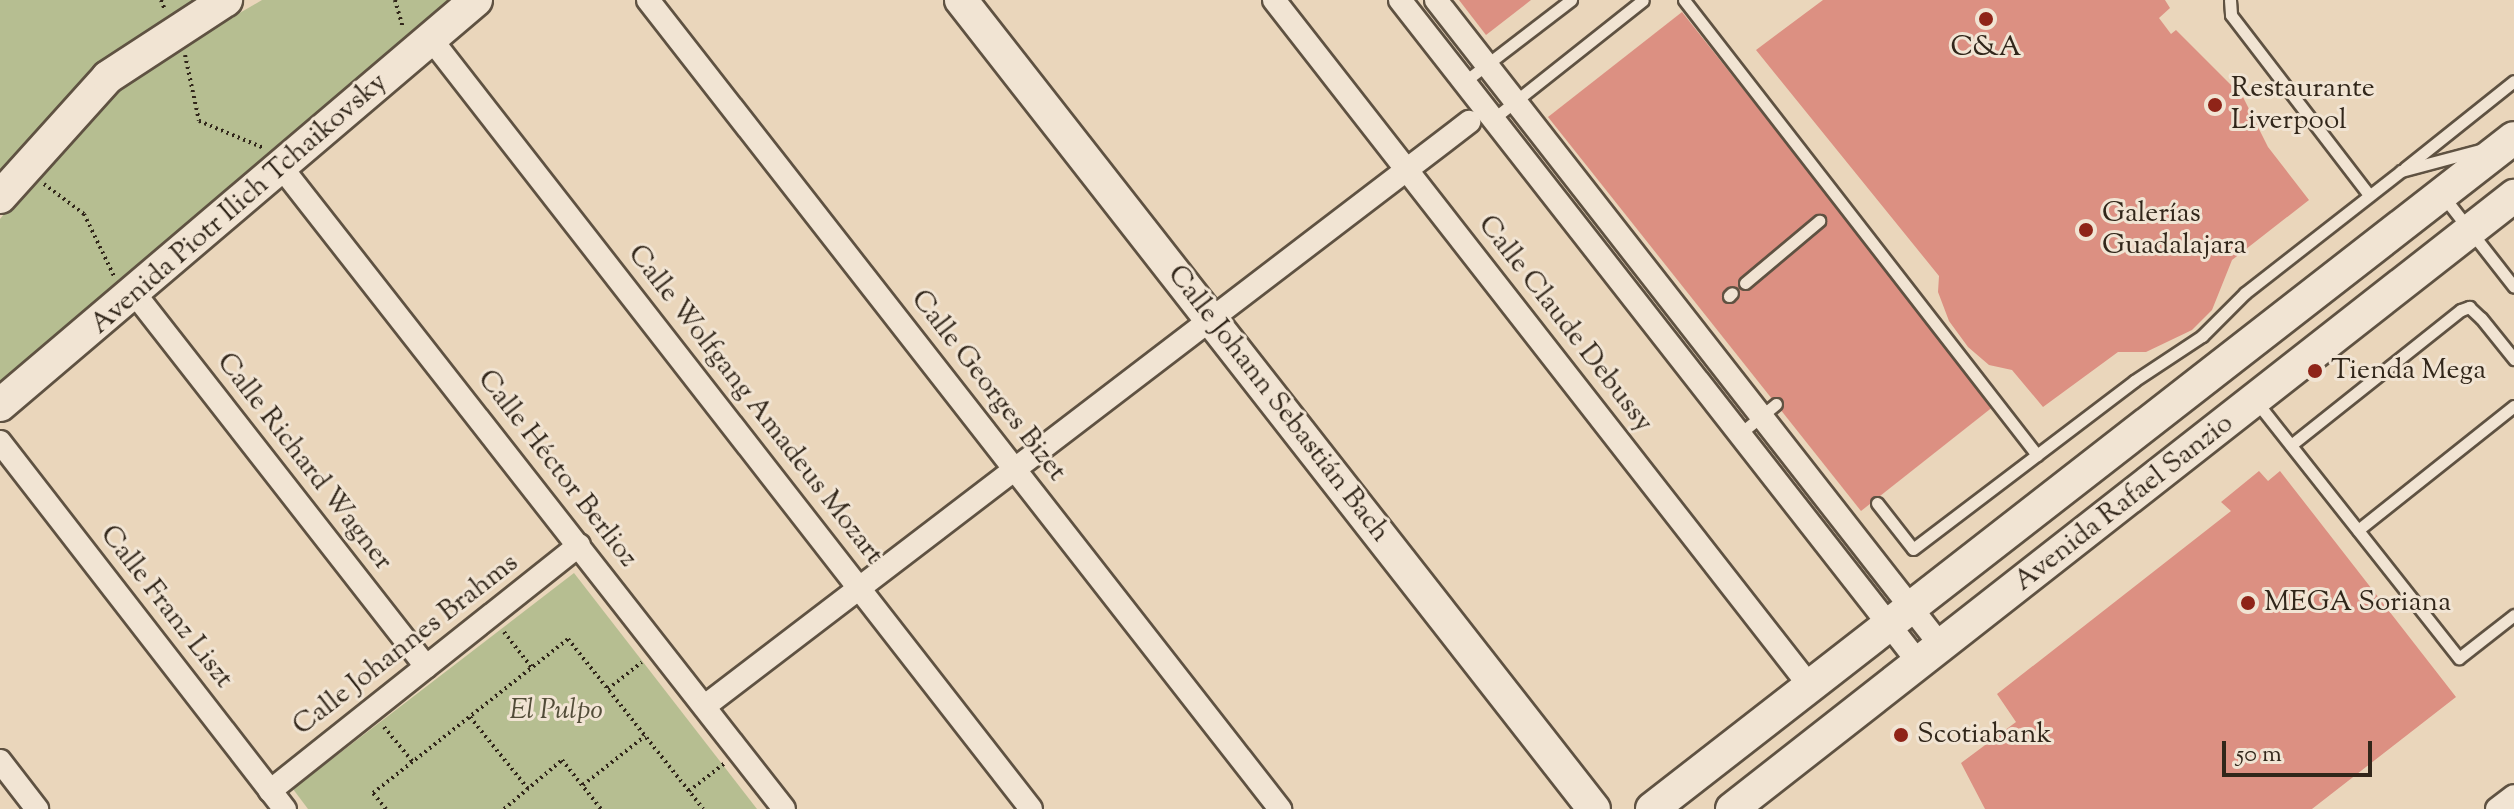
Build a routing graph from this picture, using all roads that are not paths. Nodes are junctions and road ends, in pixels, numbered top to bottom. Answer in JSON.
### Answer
{"nodes":[{"id":1,"x":226,"y":0,"type":"edge"},
{"id":2,"x":476,"y":0,"type":"edge"},
{"id":3,"x":648,"y":0,"type":"edge"},
{"id":4,"x":961,"y":0,"type":"edge"},
{"id":5,"x":1274,"y":0,"type":"edge"},
{"id":6,"x":1400,"y":0,"type":"edge"},
{"id":7,"x":1436,"y":0,"type":"edge"},
{"id":8,"x":1571,"y":0,"type":"edge"},
{"id":9,"x":1643,"y":0,"type":"edge"},
{"id":10,"x":1684,"y":0,"type":"edge"},
{"id":11,"x":2230,"y":0,"type":"edge"},
{"id":12,"x":431,"y":39,"type":"junction"},
{"id":13,"x":1487,"y":65,"type":"junction"},
{"id":14,"x":2514,"y":81,"type":"edge"},
{"id":15,"x":1464,"y":82,"type":"junction"},
{"id":16,"x":1515,"y":101,"type":"junction"},
{"id":17,"x":1493,"y":119,"type":"junction"},
{"id":18,"x":1469,"y":122,"type":"dead end"},
{"id":19,"x":2511,"y":141,"type":"edge"},
{"id":20,"x":282,"y":168,"type":"junction"},
{"id":21,"x":1406,"y":170,"type":"junction"},
{"id":22,"x":2401,"y":171,"type":"junction"},
{"id":23,"x":2441,"y":194,"type":"junction"},
{"id":24,"x":2369,"y":195,"type":"junction"},
{"id":25,"x":2514,"y":196,"type":"edge"},
{"id":26,"x":0,"y":197,"type":"edge"},
{"id":27,"x":1819,"y":221,"type":"dead end"},
{"id":28,"x":2470,"y":230,"type":"junction"},
{"id":29,"x":1745,"y":283,"type":"dead end"},
{"id":30,"x":2514,"y":287,"type":"edge"},
{"id":31,"x":135,"y":294,"type":"junction"},
{"id":32,"x":1213,"y":320,"type":"junction"},
{"id":33,"x":2514,"y":359,"type":"edge"},
{"id":34,"x":2255,"y":400,"type":"junction"},
{"id":35,"x":0,"y":405,"type":"edge"},
{"id":36,"x":2514,"y":406,"type":"edge"},
{"id":37,"x":1759,"y":418,"type":"junction"},
{"id":38,"x":0,"y":442,"type":"edge"},
{"id":39,"x":2291,"y":445,"type":"junction"},
{"id":40,"x":2037,"y":455,"type":"junction"},
{"id":41,"x":1016,"y":471,"type":"junction"},
{"id":42,"x":1877,"y":503,"type":"dead end"},
{"id":43,"x":1827,"y":504,"type":"junction"},
{"id":44,"x":1808,"y":517,"type":"junction"},
{"id":45,"x":2358,"y":530,"type":"junction"},
{"id":46,"x":579,"y":545,"type":"junction"},
{"id":47,"x":860,"y":589,"type":"junction"},
{"id":48,"x":1899,"y":615,"type":"junction"},
{"id":49,"x":2514,"y":615,"type":"edge"},
{"id":50,"x":1930,"y":654,"type":"junction"},
{"id":51,"x":426,"y":667,"type":"junction"},
{"id":52,"x":1809,"y":685,"type":"junction"},
{"id":53,"x":705,"y":706,"type":"junction"},
{"id":54,"x":0,"y":761,"type":"edge"},
{"id":55,"x":270,"y":791,"type":"junction"},
{"id":56,"x":2514,"y":796,"type":"edge"},
{"id":57,"x":37,"y":809,"type":"edge"},
{"id":58,"x":285,"y":809,"type":"edge"},
{"id":59,"x":784,"y":809,"type":"edge"},
{"id":60,"x":1031,"y":809,"type":"edge"},
{"id":61,"x":1280,"y":809,"type":"edge"},
{"id":62,"x":1594,"y":809,"type":"edge"},
{"id":63,"x":1652,"y":809,"type":"edge"},
{"id":64,"x":1732,"y":809,"type":"edge"},
{"id":65,"x":2498,"y":809,"type":"edge"}],
"edges":[{"from":1,"to":26,"type":"main road"},
{"from":2,"to":12,"type":"main road","name":"Avenida Piotr Ilich Tchaikovsky"},
{"from":3,"to":41,"type":"street","name":"Calle Georges Bizet"},
{"from":4,"to":32,"type":"main road","name":"Calle Johann Sebastián Bach"},
{"from":5,"to":21,"type":"street","name":"Calle Claude Debussy"},
{"from":6,"to":15,"type":"street"},
{"from":7,"to":13,"type":"street"},
{"from":8,"to":13,"type":"lane"},
{"from":9,"to":16,"type":"lane"},
{"from":10,"to":40,"type":"lane"},
{"from":11,"to":24,"type":"lane"},
{"from":12,"to":20,"type":"main road","name":"Avenida Piotr Ilich Tchaikovsky"},
{"from":12,"to":47,"type":"street","name":"Calle Wolfgang Amadeus Mozart"},
{"from":13,"to":15,"type":"lane"},
{"from":13,"to":16,"type":"street"},
{"from":14,"to":22,"type":"lane"},
{"from":15,"to":17,"type":"street"},
{"from":16,"to":17,"type":"lane"},
{"from":16,"to":37,"type":"street"},
{"from":17,"to":37,"type":"street"},
{"from":18,"to":21,"type":"street"},
{"from":19,"to":22,"type":"lane"},
{"from":19,"to":23,"type":"main road","name":"Avenida Rafael Sanzio"},
{"from":20,"to":31,"type":"main road","name":"Avenida Piotr Ilich Tchaikovsky"},
{"from":20,"to":46,"type":"street","name":"Calle Héctor Berlioz"},
{"from":21,"to":32,"type":"street"},
{"from":21,"to":52,"type":"street","name":"Calle Claude Debussy"},
{"from":22,"to":24,"type":"lane"},
{"from":23,"to":28,"type":"lane"},
{"from":23,"to":48,"type":"main road","name":"Avenida Rafael Sanzio"},
{"from":24,"to":40,"type":"lane"},
{"from":25,"to":28,"type":"main road","name":"Avenida Rafael Sanzio"},
{"from":27,"to":29,"type":"lane"},
{"from":28,"to":30,"type":"lane"},
{"from":28,"to":34,"type":"main road","name":"Avenida Rafael Sanzio"},
{"from":31,"to":35,"type":"main road","name":"Avenida Piotr Ilich Tchaikovsky"},
{"from":31,"to":51,"type":"street","name":"Calle Richard Wagner"},
{"from":32,"to":41,"type":"street"},
{"from":32,"to":62,"type":"main road","name":"Calle Johann Sebastián Bach"},
{"from":33,"to":39,"type":"lane"},
{"from":34,"to":39,"type":"lane"},
{"from":34,"to":50,"type":"main road","name":"Avenida Rafael Sanzio"},
{"from":36,"to":45,"type":"lane"},
{"from":37,"to":43,"type":"street"},
{"from":37,"to":44,"type":"street"},
{"from":38,"to":55,"type":"street","name":"Calle Franz Liszt"},
{"from":39,"to":45,"type":"lane"},
{"from":40,"to":42,"type":"lane"},
{"from":41,"to":47,"type":"street"},
{"from":41,"to":61,"type":"street","name":"Calle Georges Bizet"},
{"from":43,"to":44,"type":"street"},
{"from":43,"to":48,"type":"street"},
{"from":44,"to":48,"type":"street"},
{"from":45,"to":49,"type":"lane"},
{"from":46,"to":51,"type":"street","name":"Calle Johannes Brahms"},
{"from":46,"to":53,"type":"street","name":"Calle Héctor Berlioz"},
{"from":47,"to":53,"type":"street"},
{"from":47,"to":60,"type":"street","name":"Calle Wolfgang Amadeus Mozart"},
{"from":48,"to":50,"type":"street"},
{"from":48,"to":52,"type":"main road","name":"Avenida Rafael Sanzio"},
{"from":50,"to":64,"type":"main road","name":"Avenida Rafael Sanzio"},
{"from":51,"to":55,"type":"street","name":"Calle Johannes Brahms"},
{"from":52,"to":63,"type":"main road","name":"Avenida Rafael Sanzio"},
{"from":53,"to":59,"type":"street","name":"Calle Héctor Berlioz"},
{"from":54,"to":57,"type":"street"},
{"from":55,"to":58,"type":"street","name":"Calle Franz Liszt"},
{"from":56,"to":65,"type":"street"}]}
